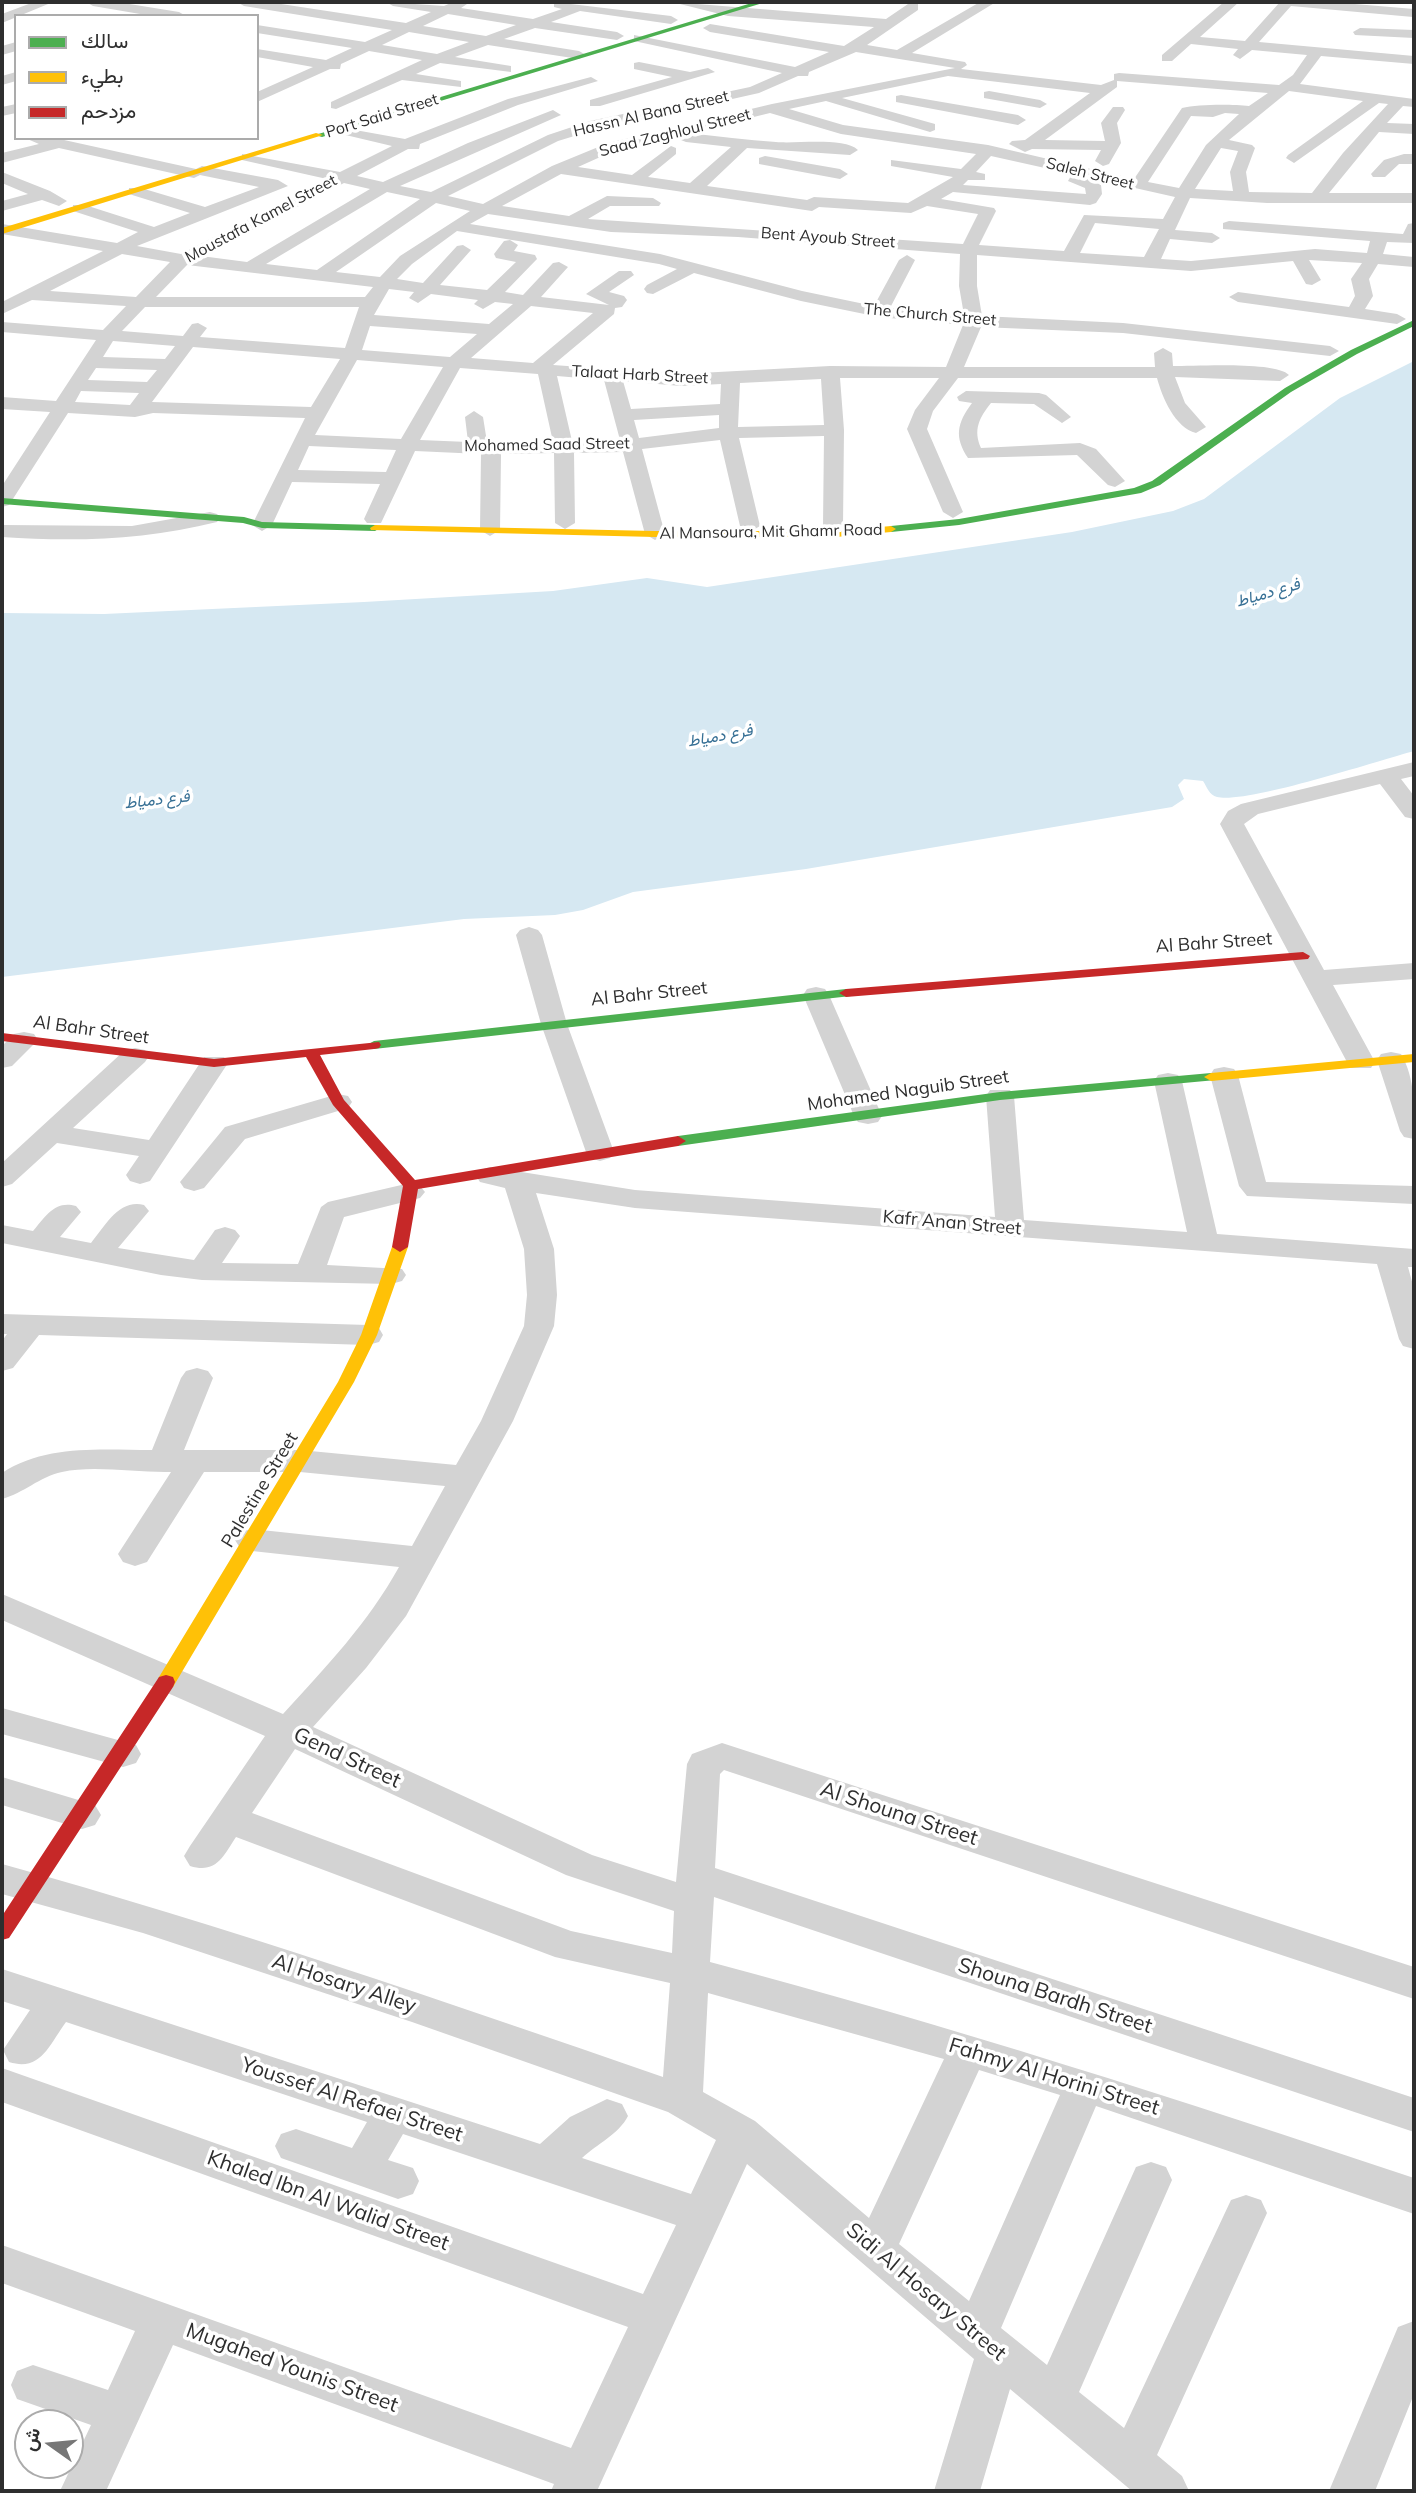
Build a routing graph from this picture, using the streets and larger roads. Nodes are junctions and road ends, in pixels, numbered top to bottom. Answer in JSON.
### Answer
{"nodes":[{"id":1,"x":46,"y":2,"type":"edge"},
{"id":2,"x":93,"y":2,"type":"edge"},
{"id":3,"x":244,"y":2,"type":"edge"},
{"id":4,"x":330,"y":2,"type":"edge"},
{"id":5,"x":393,"y":2,"type":"edge"},
{"id":6,"x":463,"y":2,"type":"edge"},
{"id":7,"x":512,"y":2,"type":"edge"},
{"id":8,"x":544,"y":2,"type":"edge"},
{"id":9,"x":679,"y":2,"type":"edge"},
{"id":10,"x":762,"y":2,"type":"edge"},
{"id":11,"x":797,"y":2,"type":"edge"},
{"id":12,"x":989,"y":2,"type":"edge"},
{"id":13,"x":1232,"y":2,"type":"edge"},
{"id":14,"x":1398,"y":2,"type":"edge"},
{"id":15,"x":417,"y":3,"type":"edge"},
{"id":16,"x":1414,"y":3,"type":"edge"},
{"id":17,"x":124,"y":4,"type":"edge"},
{"id":18,"x":1377,"y":6,"type":"edge"},
{"id":19,"x":579,"y":7,"type":"junction"},
{"id":20,"x":732,"y":7,"type":"edge"},
{"id":21,"x":446,"y":10,"type":"junction"},
{"id":22,"x":1283,"y":10,"type":"edge"},
{"id":23,"x":303,"y":12,"type":"junction"},
{"id":24,"x":1414,"y":12,"type":"edge"},
{"id":25,"x":710,"y":13,"type":"junction"},
{"id":26,"x":15,"y":14,"type":"edge"},
{"id":27,"x":98,"y":14,"type":"edge"},
{"id":28,"x":170,"y":14,"type":"edge"},
{"id":29,"x":1334,"y":15,"type":"dead end"},
{"id":30,"x":484,"y":16,"type":"junction"},
{"id":31,"x":787,"y":17,"type":"junction"},
{"id":32,"x":372,"y":22,"type":"junction"},
{"id":33,"x":531,"y":24,"type":"junction"},
{"id":34,"x":892,"y":24,"type":"junction"},
{"id":35,"x":673,"y":25,"type":"junction"},
{"id":36,"x":773,"y":26,"type":"junction"},
{"id":37,"x":259,"y":27,"type":"edge"},
{"id":38,"x":259,"y":28,"type":"edge"},
{"id":39,"x":408,"y":28,"type":"junction"},
{"id":40,"x":563,"y":29,"type":"junction"},
{"id":41,"x":1360,"y":32,"type":"junction"},
{"id":42,"x":640,"y":34,"type":"junction"},
{"id":43,"x":1408,"y":34,"type":"edge"},
{"id":44,"x":875,"y":35,"type":"junction"},
{"id":45,"x":617,"y":36,"type":"junction"},
{"id":46,"x":757,"y":36,"type":"junction"},
{"id":47,"x":316,"y":38,"type":"junction"},
{"id":48,"x":1188,"y":40,"type":"junction"},
{"id":49,"x":484,"y":41,"type":"junction"},
{"id":50,"x":1248,"y":45,"type":"junction"},
{"id":51,"x":367,"y":46,"type":"junction"},
{"id":52,"x":741,"y":46,"type":"junction"},
{"id":53,"x":603,"y":49,"type":"junction"},
{"id":54,"x":850,"y":49,"type":"junction"},
{"id":55,"x":1317,"y":51,"type":"junction"},
{"id":56,"x":562,"y":52,"type":"junction"},
{"id":57,"x":259,"y":53,"type":"edge"},
{"id":58,"x":900,"y":54,"type":"junction"},
{"id":59,"x":1345,"y":54,"type":"junction"},
{"id":60,"x":579,"y":55,"type":"junction"},
{"id":61,"x":726,"y":55,"type":"junction"},
{"id":62,"x":438,"y":58,"type":"junction"},
{"id":63,"x":1167,"y":58,"type":"dead end"},
{"id":64,"x":1414,"y":60,"type":"edge"},
{"id":65,"x":819,"y":62,"type":"junction"},
{"id":66,"x":333,"y":65,"type":"junction"},
{"id":67,"x":639,"y":66,"type":"dead end"},
{"id":68,"x":506,"y":69,"type":"junction"},
{"id":69,"x":1386,"y":70,"type":"junction"},
{"id":70,"x":798,"y":71,"type":"junction"},
{"id":71,"x":951,"y":71,"type":"junction"},
{"id":72,"x":716,"y":74,"type":"junction"},
{"id":73,"x":1300,"y":75,"type":"junction"},
{"id":74,"x":401,"y":76,"type":"junction"},
{"id":75,"x":691,"y":77,"type":"junction"},
{"id":76,"x":924,"y":78,"type":"junction"},
{"id":77,"x":591,"y":81,"type":"dead end"},
{"id":78,"x":1034,"y":81,"type":"junction"},
{"id":79,"x":1065,"y":85,"type":"junction"},
{"id":80,"x":463,"y":86,"type":"junction"},
{"id":81,"x":1282,"y":88,"type":"junction"},
{"id":82,"x":754,"y":90,"type":"junction"},
{"id":83,"x":1103,"y":90,"type":"junction"},
{"id":84,"x":553,"y":91,"type":"junction"},
{"id":85,"x":861,"y":91,"type":"junction"},
{"id":86,"x":1019,"y":91,"type":"dead end"},
{"id":87,"x":262,"y":95,"type":"edge"},
{"id":88,"x":1217,"y":97,"type":"junction"},
{"id":89,"x":297,"y":98,"type":"dead end"},
{"id":90,"x":826,"y":98,"type":"junction"},
{"id":91,"x":1376,"y":98,"type":"junction"},
{"id":92,"x":1003,"y":99,"type":"junction"},
{"id":93,"x":513,"y":102,"type":"junction"},
{"id":94,"x":1407,"y":102,"type":"edge"},
{"id":95,"x":595,"y":103,"type":"junction"},
{"id":96,"x":791,"y":104,"type":"junction"},
{"id":97,"x":1040,"y":104,"type":"junction"},
{"id":98,"x":772,"y":108,"type":"junction"},
{"id":99,"x":368,"y":109,"type":"junction"},
{"id":100,"x":404,"y":109,"type":"junction"},
{"id":101,"x":1414,"y":109,"type":"edge"},
{"id":102,"x":955,"y":110,"type":"junction"},
{"id":103,"x":1118,"y":110,"type":"dead end"},
{"id":104,"x":1251,"y":111,"type":"junction"},
{"id":105,"x":753,"y":113,"type":"junction"},
{"id":106,"x":553,"y":115,"type":"junction"},
{"id":107,"x":637,"y":116,"type":"junction"},
{"id":108,"x":1018,"y":120,"type":"junction"},
{"id":109,"x":461,"y":121,"type":"junction"},
{"id":110,"x":590,"y":125,"type":"junction"},
{"id":111,"x":1408,"y":126,"type":"edge"},
{"id":112,"x":1374,"y":127,"type":"junction"},
{"id":113,"x":338,"y":129,"type":"junction"},
{"id":114,"x":510,"y":130,"type":"junction"},
{"id":115,"x":1109,"y":130,"type":"junction"},
{"id":116,"x":815,"y":131,"type":"dead end"},
{"id":117,"x":1047,"y":131,"type":"junction"},
{"id":118,"x":661,"y":135,"type":"junction"},
{"id":119,"x":553,"y":138,"type":"junction"},
{"id":120,"x":40,"y":140,"type":"edge"},
{"id":121,"x":73,"y":140,"type":"edge"},
{"id":122,"x":639,"y":140,"type":"junction"},
{"id":123,"x":1216,"y":142,"type":"junction"},
{"id":124,"x":56,"y":144,"type":"junction"},
{"id":125,"x":407,"y":144,"type":"junction"},
{"id":126,"x":1027,"y":145,"type":"junction"},
{"id":127,"x":1111,"y":146,"type":"junction"},
{"id":128,"x":248,"y":147,"type":"junction"},
{"id":129,"x":987,"y":147,"type":"junction"},
{"id":130,"x":606,"y":148,"type":"junction"},
{"id":131,"x":1292,"y":150,"type":"dead end"},
{"id":132,"x":671,"y":151,"type":"dead end"},
{"id":133,"x":451,"y":153,"type":"junction"},
{"id":134,"x":739,"y":156,"type":"junction"},
{"id":135,"x":2,"y":158,"type":"edge"},
{"id":136,"x":1414,"y":159,"type":"edge"},
{"id":137,"x":500,"y":163,"type":"junction"},
{"id":138,"x":842,"y":164,"type":"junction"},
{"id":139,"x":1414,"y":165,"type":"edge"},
{"id":140,"x":1005,"y":170,"type":"junction"},
{"id":141,"x":555,"y":171,"type":"junction"},
{"id":142,"x":198,"y":172,"type":"junction"},
{"id":143,"x":1379,"y":174,"type":"dead end"},
{"id":144,"x":757,"y":175,"type":"dead end"},
{"id":145,"x":165,"y":176,"type":"junction"},
{"id":146,"x":341,"y":176,"type":"junction"},
{"id":147,"x":1083,"y":176,"type":"junction"},
{"id":148,"x":2,"y":177,"type":"edge"},
{"id":149,"x":960,"y":179,"type":"junction"},
{"id":150,"x":1033,"y":179,"type":"dead end"},
{"id":151,"x":1051,"y":179,"type":"dead end"},
{"id":152,"x":721,"y":180,"type":"junction"},
{"id":153,"x":890,"y":181,"type":"dead end"},
{"id":154,"x":278,"y":185,"type":"junction"},
{"id":155,"x":384,"y":186,"type":"junction"},
{"id":156,"x":638,"y":186,"type":"junction"},
{"id":157,"x":693,"y":189,"type":"junction"},
{"id":158,"x":135,"y":191,"type":"junction"},
{"id":159,"x":312,"y":192,"type":"junction"},
{"id":160,"x":1187,"y":194,"type":"junction"},
{"id":161,"x":51,"y":197,"type":"junction"},
{"id":162,"x":434,"y":197,"type":"junction"},
{"id":163,"x":1242,"y":197,"type":"junction"},
{"id":164,"x":757,"y":198,"type":"junction"},
{"id":165,"x":1317,"y":198,"type":"junction"},
{"id":166,"x":356,"y":201,"type":"junction"},
{"id":167,"x":925,"y":201,"type":"junction"},
{"id":168,"x":1114,"y":201,"type":"junction"},
{"id":169,"x":1414,"y":201,"type":"edge"},
{"id":170,"x":232,"y":204,"type":"junction"},
{"id":171,"x":2,"y":206,"type":"edge"},
{"id":172,"x":1343,"y":207,"type":"dead end"},
{"id":173,"x":79,"y":208,"type":"junction"},
{"id":174,"x":485,"y":209,"type":"junction"},
{"id":175,"x":810,"y":209,"type":"junction"},
{"id":176,"x":414,"y":211,"type":"junction"},
{"id":177,"x":208,"y":213,"type":"junction"},
{"id":178,"x":267,"y":215,"type":"junction"},
{"id":179,"x":572,"y":221,"type":"junction"},
{"id":180,"x":179,"y":223,"type":"junction"},
{"id":181,"x":458,"y":224,"type":"junction"},
{"id":182,"x":1229,"y":226,"type":"dead end"},
{"id":183,"x":3,"y":227,"type":"edge"},
{"id":184,"x":310,"y":227,"type":"junction"},
{"id":185,"x":672,"y":229,"type":"junction"},
{"id":186,"x":1168,"y":230,"type":"junction"},
{"id":187,"x":154,"y":232,"type":"junction"},
{"id":188,"x":232,"y":232,"type":"junction"},
{"id":189,"x":1411,"y":233,"type":"edge"},
{"id":190,"x":1029,"y":234,"type":"dead end"},
{"id":191,"x":518,"y":237,"type":"junction"},
{"id":192,"x":1381,"y":237,"type":"junction"},
{"id":193,"x":1212,"y":238,"type":"dead end"},
{"id":194,"x":648,"y":240,"type":"dead end"},
{"id":195,"x":289,"y":241,"type":"junction"},
{"id":196,"x":969,"y":248,"type":"junction"},
{"id":197,"x":116,"y":249,"type":"junction"},
{"id":198,"x":463,"y":250,"type":"dead end"},
{"id":199,"x":1019,"y":252,"type":"junction"},
{"id":200,"x":634,"y":254,"type":"junction"},
{"id":201,"x":1298,"y":255,"type":"junction"},
{"id":202,"x":1070,"y":256,"type":"junction"},
{"id":203,"x":1374,"y":257,"type":"junction"},
{"id":204,"x":183,"y":259,"type":"junction"},
{"id":205,"x":907,"y":260,"type":"dead end"},
{"id":206,"x":1150,"y":262,"type":"junction"},
{"id":207,"x":1414,"y":262,"type":"edge"},
{"id":208,"x":1209,"y":265,"type":"junction"},
{"id":209,"x":250,"y":267,"type":"junction"},
{"id":210,"x":559,"y":267,"type":"dead end"},
{"id":211,"x":692,"y":267,"type":"junction"},
{"id":212,"x":286,"y":271,"type":"junction"},
{"id":213,"x":322,"y":274,"type":"junction"},
{"id":214,"x":625,"y":275,"type":"dead end"},
{"id":215,"x":1266,"y":277,"type":"dead end"},
{"id":216,"x":1312,"y":280,"type":"dead end"},
{"id":217,"x":386,"y":281,"type":"junction"},
{"id":218,"x":428,"y":287,"type":"junction"},
{"id":219,"x":653,"y":289,"type":"dead end"},
{"id":220,"x":30,"y":295,"type":"junction"},
{"id":221,"x":1238,"y":297,"type":"dead end"},
{"id":222,"x":527,"y":300,"type":"junction"},
{"id":223,"x":487,"y":301,"type":"junction"},
{"id":224,"x":138,"y":302,"type":"junction"},
{"id":225,"x":370,"y":302,"type":"junction"},
{"id":226,"x":212,"y":303,"type":"junction"},
{"id":227,"x":268,"y":303,"type":"junction"},
{"id":228,"x":4,"y":306,"type":"edge"},
{"id":229,"x":608,"y":310,"type":"junction"},
{"id":230,"x":1414,"y":310,"type":"edge"},
{"id":231,"x":879,"y":312,"type":"junction"},
{"id":232,"x":1354,"y":313,"type":"junction"},
{"id":233,"x":363,"y":320,"type":"junction"},
{"id":234,"x":974,"y":321,"type":"junction"},
{"id":235,"x":1406,"y":321,"type":"edge"},
{"id":236,"x":409,"y":323,"type":"junction"},
{"id":237,"x":2,"y":327,"type":"edge"},
{"id":238,"x":493,"y":330,"type":"junction"},
{"id":239,"x":1163,"y":332,"type":"junction"},
{"id":240,"x":107,"y":336,"type":"junction"},
{"id":241,"x":190,"y":342,"type":"junction"},
{"id":242,"x":253,"y":346,"type":"junction"},
{"id":243,"x":1330,"y":351,"type":"junction"},
{"id":244,"x":352,"y":354,"type":"junction"},
{"id":245,"x":398,"y":358,"type":"junction"},
{"id":246,"x":90,"y":362,"type":"junction"},
{"id":247,"x":455,"y":362,"type":"junction"},
{"id":248,"x":172,"y":365,"type":"junction"},
{"id":249,"x":542,"y":370,"type":"junction"},
{"id":250,"x":830,"y":372,"type":"junction"},
{"id":251,"x":953,"y":372,"type":"junction"},
{"id":252,"x":1163,"y":372,"type":"junction"},
{"id":253,"x":612,"y":375,"type":"junction"},
{"id":254,"x":1280,"y":375,"type":"junction"},
{"id":255,"x":731,"y":377,"type":"junction"},
{"id":256,"x":75,"y":385,"type":"junction"},
{"id":257,"x":153,"y":387,"type":"junction"},
{"id":258,"x":1259,"y":388,"type":"dead end"},
{"id":259,"x":934,"y":397,"type":"junction"},
{"id":260,"x":985,"y":398,"type":"junction"},
{"id":261,"x":2,"y":403,"type":"edge"},
{"id":262,"x":60,"y":407,"type":"junction"},
{"id":263,"x":729,"y":409,"type":"junction"},
{"id":264,"x":135,"y":411,"type":"junction"},
{"id":265,"x":317,"y":413,"type":"junction"},
{"id":266,"x":621,"y":415,"type":"junction"},
{"id":267,"x":474,"y":417,"type":"dead end"},
{"id":268,"x":1062,"y":417,"type":"dead end"},
{"id":269,"x":1196,"y":427,"type":"dead end"},
{"id":270,"x":834,"y":430,"type":"junction"},
{"id":271,"x":728,"y":433,"type":"junction"},
{"id":272,"x":302,"y":440,"type":"junction"},
{"id":273,"x":409,"y":444,"type":"junction"},
{"id":274,"x":631,"y":445,"type":"junction"},
{"id":275,"x":564,"y":447,"type":"junction"},
{"id":276,"x":485,"y":448,"type":"junction"},
{"id":277,"x":1135,"y":474,"type":"dead end"},
{"id":278,"x":285,"y":476,"type":"junction"},
{"id":279,"x":393,"y":478,"type":"junction"},
{"id":280,"x":1115,"y":481,"type":"junction"},
{"id":281,"x":2,"y":501,"type":"edge"},
{"id":282,"x":953,"y":512,"type":"junction"},
{"id":283,"x":210,"y":518,"type":"junction"},
{"id":284,"x":374,"y":519,"type":"junction"},
{"id":285,"x":264,"y":520,"type":"junction"},
{"id":286,"x":565,"y":523,"type":"junction"},
{"id":287,"x":833,"y":524,"type":"junction"},
{"id":288,"x":490,"y":526,"type":"junction"},
{"id":289,"x":750,"y":526,"type":"junction"},
{"id":290,"x":653,"y":529,"type":"junction"},
{"id":291,"x":2,"y":531,"type":"edge"},
{"id":292,"x":1414,"y":769,"type":"edge"},
{"id":293,"x":1386,"y":776,"type":"junction"},
{"id":294,"x":1414,"y":812,"type":"edge"},
{"id":295,"x":529,"y":935,"type":"dead end"},
{"id":296,"x":1309,"y":967,"type":"junction"},
{"id":297,"x":1414,"y":971,"type":"edge"},
{"id":298,"x":816,"y":995,"type":"junction"},
{"id":299,"x":554,"y":1024,"type":"junction"},
{"id":300,"x":13,"y":1038,"type":"edge"},
{"id":301,"x":311,"y":1052,"type":"junction"},
{"id":302,"x":135,"y":1056,"type":"junction"},
{"id":303,"x":1403,"y":1059,"type":"edge"},
{"id":304,"x":2,"y":1060,"type":"edge"},
{"id":305,"x":1361,"y":1062,"type":"junction"},
{"id":306,"x":214,"y":1063,"type":"junction"},
{"id":307,"x":1224,"y":1075,"type":"junction"},
{"id":308,"x":1168,"y":1081,"type":"junction"},
{"id":309,"x":1000,"y":1096,"type":"junction"},
{"id":310,"x":338,"y":1102,"type":"junction"},
{"id":311,"x":868,"y":1116,"type":"junction"},
{"id":312,"x":1414,"y":1131,"type":"edge"},
{"id":313,"x":50,"y":1133,"type":"junction"},
{"id":314,"x":157,"y":1150,"type":"junction"},
{"id":315,"x":600,"y":1152,"type":"junction"},
{"id":316,"x":140,"y":1175,"type":"dead end"},
{"id":317,"x":2,"y":1178,"type":"edge"},
{"id":318,"x":504,"y":1179,"type":"junction"},
{"id":319,"x":194,"y":1182,"type":"dead end"},
{"id":320,"x":410,"y":1188,"type":"junction"},
{"id":321,"x":1414,"y":1195,"type":"edge"},
{"id":322,"x":134,"y":1211,"type":"dead end"},
{"id":323,"x":66,"y":1212,"type":"dead end"},
{"id":324,"x":1010,"y":1228,"type":"junction"},
{"id":325,"x":2,"y":1234,"type":"edge"},
{"id":326,"x":225,"y":1237,"type":"dead end"},
{"id":327,"x":40,"y":1242,"type":"junction"},
{"id":328,"x":1204,"y":1244,"type":"junction"},
{"id":329,"x":98,"y":1254,"type":"junction"},
{"id":330,"x":1402,"y":1258,"type":"edge"},
{"id":331,"x":202,"y":1271,"type":"junction"},
{"id":332,"x":309,"y":1274,"type":"junction"},
{"id":333,"x":391,"y":1275,"type":"junction"},
{"id":334,"x":16,"y":1325,"type":"edge"},
{"id":335,"x":368,"y":1335,"type":"junction"},
{"id":336,"x":1414,"y":1338,"type":"edge"},
{"id":337,"x":2,"y":1361,"type":"edge"},
{"id":338,"x":197,"y":1378,"type":"dead end"},
{"id":339,"x":300,"y":1461,"type":"junction"},
{"id":340,"x":178,"y":1462,"type":"junction"},
{"id":341,"x":465,"y":1477,"type":"junction"},
{"id":342,"x":2,"y":1488,"type":"edge"},
{"id":343,"x":252,"y":1540,"type":"junction"},
{"id":344,"x":135,"y":1554,"type":"dead end"},
{"id":345,"x":420,"y":1558,"type":"junction"},
{"id":346,"x":2,"y":1606,"type":"edge"},
{"id":347,"x":168,"y":1679,"type":"junction"},
{"id":348,"x":2,"y":1721,"type":"edge"},
{"id":349,"x":288,"y":1731,"type":"junction"},
{"id":350,"x":122,"y":1754,"type":"junction"},
{"id":351,"x":2,"y":1791,"type":"edge"},
{"id":352,"x":82,"y":1815,"type":"junction"},
{"id":353,"x":228,"y":1819,"type":"junction"},
{"id":354,"x":203,"y":1856,"type":"dead end"},
{"id":355,"x":17,"y":1884,"type":"edge"},
{"id":356,"x":695,"y":1890,"type":"junction"},
{"id":357,"x":2,"y":1932,"type":"edge"},
{"id":358,"x":690,"y":1972,"type":"junction"},
{"id":359,"x":1414,"y":1983,"type":"edge"},
{"id":360,"x":2,"y":1985,"type":"edge"},
{"id":361,"x":57,"y":2004,"type":"junction"},
{"id":362,"x":968,"y":2050,"type":"junction"},
{"id":363,"x":12,"y":2067,"type":"edge"},
{"id":364,"x":1084,"y":2086,"type":"junction"},
{"id":365,"x":682,"y":2100,"type":"junction"},
{"id":366,"x":393,"y":2114,"type":"junction"},
{"id":367,"x":1414,"y":2115,"type":"edge"},
{"id":368,"x":607,"y":2116,"type":"dead end"},
{"id":369,"x":740,"y":2133,"type":"junction"},
{"id":370,"x":296,"y":2146,"type":"dead end"},
{"id":371,"x":547,"y":2164,"type":"junction"},
{"id":372,"x":1151,"y":2180,"type":"dead end"},
{"id":373,"x":1414,"y":2196,"type":"edge"},
{"id":374,"x":1246,"y":2213,"type":"dead end"},
{"id":375,"x":701,"y":2215,"type":"junction"},
{"id":376,"x":875,"y":2250,"type":"junction"},
{"id":377,"x":7,"y":2275,"type":"edge"},
{"id":378,"x":654,"y":2317,"type":"junction"},
{"id":379,"x":162,"y":2321,"type":"junction"},
{"id":380,"x":1414,"y":2341,"type":"edge"},
{"id":381,"x":987,"y":2344,"type":"junction"},
{"id":382,"x":33,"y":2385,"type":"dead end"},
{"id":383,"x":1054,"y":2399,"type":"junction"},
{"id":384,"x":119,"y":2414,"type":"junction"},
{"id":385,"x":1145,"y":2479,"type":"edge"},
{"id":386,"x":578,"y":2482,"type":"edge"},
{"id":387,"x":83,"y":2491,"type":"edge"},
{"id":388,"x":957,"y":2491,"type":"edge"},
{"id":389,"x":1352,"y":2491,"type":"edge"}],
"edges":[{"from":1,"to":26,"type":"street"},
{"from":2,"to":17,"type":"street"},
{"from":3,"to":23,"type":"street"},
{"from":4,"to":23,"type":"street"},
{"from":5,"to":15,"type":"street"},
{"from":6,"to":21,"type":"street"},
{"from":7,"to":30,"type":"street"},
{"from":8,"to":19,"type":"street"},
{"from":9,"to":25,"type":"street"},
{"from":10,"to":20,"type":"street","name":"Port Said Street"},
{"from":11,"to":34,"type":"street","name":"Hassn Al Bana Street"},
{"from":12,"to":58,"type":"street"},
{"from":13,"to":48,"type":"street"},
{"from":14,"to":16,"type":"street"},
{"from":15,"to":21,"type":"street"},
{"from":15,"to":32,"type":"street"},
{"from":17,"to":27,"type":"street"},
{"from":17,"to":28,"type":"street"},
{"from":18,"to":22,"type":"street"},
{"from":18,"to":24,"type":"street"},
{"from":18,"to":41,"type":"street"},
{"from":19,"to":33,"type":"street"},
{"from":19,"to":35,"type":"street"},
{"from":20,"to":25,"type":"street","name":"Port Said Street"},
{"from":20,"to":31,"type":"street"},
{"from":21,"to":30,"type":"street"},
{"from":21,"to":39,"type":"street"},
{"from":22,"to":29,"type":"street"},
{"from":22,"to":50,"type":"street"},
{"from":23,"to":32,"type":"street"},
{"from":23,"to":37,"type":"street"},
{"from":24,"to":43,"type":"street"},
{"from":25,"to":35,"type":"street","name":"Port Said Street"},
{"from":25,"to":36,"type":"street"},
{"from":30,"to":33,"type":"street"},
{"from":31,"to":34,"type":"street"},
{"from":31,"to":36,"type":"street"},
{"from":32,"to":39,"type":"street"},
{"from":32,"to":47,"type":"street"},
{"from":33,"to":40,"type":"street"},
{"from":33,"to":49,"type":"street"},
{"from":34,"to":44,"type":"street","name":"Hassn Al Bana Street"},
{"from":35,"to":42,"type":"street","name":"Port Said Street"},
{"from":35,"to":46,"type":"street"},
{"from":35,"to":52,"type":"street"},
{"from":36,"to":44,"type":"street"},
{"from":36,"to":46,"type":"street"},
{"from":38,"to":47,"type":"street"},
{"from":39,"to":49,"type":"street"},
{"from":39,"to":51,"type":"street"},
{"from":40,"to":42,"type":"street"},
{"from":40,"to":45,"type":"street"},
{"from":41,"to":43,"type":"street"},
{"from":41,"to":59,"type":"street"},
{"from":42,"to":45,"type":"street","name":"Port Said Street"},
{"from":42,"to":53,"type":"street","name":"Port Said Street"},
{"from":42,"to":61,"type":"street"},
{"from":43,"to":69,"type":"street"},
{"from":44,"to":54,"type":"street","name":"Hassn Al Bana Street"},
{"from":45,"to":56,"type":"street","name":"Port Said Street"},
{"from":46,"to":52,"type":"street"},
{"from":46,"to":54,"type":"street"},
{"from":47,"to":51,"type":"street"},
{"from":48,"to":50,"type":"street"},
{"from":48,"to":63,"type":"street"},
{"from":49,"to":56,"type":"street"},
{"from":49,"to":62,"type":"street"},
{"from":50,"to":55,"type":"street"},
{"from":50,"to":88,"type":"street"},
{"from":51,"to":62,"type":"street"},
{"from":51,"to":66,"type":"street"},
{"from":52,"to":61,"type":"street"},
{"from":52,"to":65,"type":"street"},
{"from":53,"to":60,"type":"street","name":"Port Said Street"},
{"from":53,"to":72,"type":"street"},
{"from":54,"to":58,"type":"street"},
{"from":54,"to":65,"type":"street","name":"Hassn Al Bana Street"},
{"from":55,"to":59,"type":"street"},
{"from":55,"to":73,"type":"street"},
{"from":56,"to":60,"type":"street"},
{"from":56,"to":68,"type":"street","name":"Port Said Street"},
{"from":57,"to":66,"type":"street"},
{"from":58,"to":71,"type":"street"},
{"from":59,"to":69,"type":"street"},
{"from":60,"to":80,"type":"street","name":"Port Said Street"},
{"from":61,"to":70,"type":"street"},
{"from":61,"to":72,"type":"street"},
{"from":62,"to":68,"type":"street"},
{"from":62,"to":74,"type":"street"},
{"from":64,"to":69,"type":"street"},
{"from":65,"to":70,"type":"street","name":"Hassn Al Bana Street"},
{"from":66,"to":74,"type":"street"},
{"from":66,"to":87,"type":"street"},
{"from":67,"to":75,"type":"street"},
{"from":68,"to":80,"type":"street","name":"Port Said Street"},
{"from":69,"to":73,"type":"street"},
{"from":70,"to":82,"type":"street","name":"Hassn Al Bana Street"},
{"from":70,"to":85,"type":"street"},
{"from":71,"to":76,"type":"street","name":"Saad Zaghloul Street"},
{"from":71,"to":78,"type":"street","name":"Saad Zaghloul Street"},
{"from":72,"to":75,"type":"street"},
{"from":72,"to":82,"type":"street"},
{"from":73,"to":81,"type":"street"},
{"from":74,"to":80,"type":"street"},
{"from":74,"to":99,"type":"street"},
{"from":75,"to":95,"type":"street"},
{"from":76,"to":85,"type":"street","name":"Saad Zaghloul Street"},
{"from":76,"to":92,"type":"street"},
{"from":77,"to":84,"type":"street","name":"Moustafa Kamel Street"},
{"from":78,"to":79,"type":"street","name":"Saad Zaghloul Street"},
{"from":78,"to":86,"type":"street"},
{"from":79,"to":83,"type":"street","name":"Saad Zaghloul Street"},
{"from":79,"to":97,"type":"street"},
{"from":80,"to":93,"type":"street"},
{"from":80,"to":99,"type":"street","name":"Port Said Street"},
{"from":80,"to":100,"type":"street","name":"Port Said Street"},
{"from":81,"to":88,"type":"street"},
{"from":81,"to":91,"type":"street"},
{"from":81,"to":104,"type":"street"},
{"from":82,"to":96,"type":"street"},
{"from":82,"to":107,"type":"street","name":"Hassn Al Bana Street"},
{"from":83,"to":88,"type":"street"},
{"from":83,"to":117,"type":"street"},
{"from":84,"to":93,"type":"street","name":"Moustafa Kamel Street"},
{"from":84,"to":95,"type":"street"},
{"from":85,"to":90,"type":"street","name":"Saad Zaghloul Street"},
{"from":85,"to":102,"type":"street"},
{"from":87,"to":89,"type":"street"},
{"from":88,"to":104,"type":"street"},
{"from":88,"to":168,"type":"street"},
{"from":90,"to":96,"type":"street","name":"Saad Zaghloul Street"},
{"from":90,"to":129,"type":"street"},
{"from":91,"to":94,"type":"street"},
{"from":91,"to":131,"type":"street"},
{"from":92,"to":97,"type":"street"},
{"from":92,"to":102,"type":"street"},
{"from":93,"to":106,"type":"street"},
{"from":93,"to":109,"type":"street","name":"Moustafa Kamel Street"},
{"from":94,"to":112,"type":"street"},
{"from":95,"to":107,"type":"street"},
{"from":96,"to":98,"type":"street","name":"Saad Zaghloul Street"},
{"from":97,"to":108,"type":"street"},
{"from":98,"to":105,"type":"street","name":"Saad Zaghloul Street"},
{"from":98,"to":129,"type":"street","name":"Saleh Street"},
{"from":99,"to":128,"type":"street","name":"Port Said Street"},
{"from":100,"to":109,"type":"street"},
{"from":100,"to":113,"type":"street","name":"Port Said Street"},
{"from":101,"to":111,"type":"street"},
{"from":102,"to":108,"type":"street"},
{"from":103,"to":115,"type":"street"},
{"from":104,"to":123,"type":"street"},
{"from":105,"to":116,"type":"street"},
{"from":105,"to":118,"type":"street","name":"Saad Zaghloul Street"},
{"from":106,"to":110,"type":"street"},
{"from":106,"to":114,"type":"street"},
{"from":107,"to":110,"type":"street","name":"Hassn Al Bana Street"},
{"from":108,"to":129,"type":"street"},
{"from":109,"to":114,"type":"street"},
{"from":109,"to":125,"type":"street","name":"Moustafa Kamel Street"},
{"from":110,"to":119,"type":"street","name":"Hassn Al Bana Street"},
{"from":110,"to":122,"type":"street"},
{"from":111,"to":112,"type":"street"},
{"from":112,"to":165,"type":"street"},
{"from":113,"to":125,"type":"street"},
{"from":113,"to":128,"type":"street","name":"Port Said Street"},
{"from":114,"to":119,"type":"street"},
{"from":114,"to":133,"type":"street"},
{"from":115,"to":117,"type":"street"},
{"from":115,"to":127,"type":"street"},
{"from":117,"to":126,"type":"street"},
{"from":118,"to":122,"type":"street","name":"Saad Zaghloul Street"},
{"from":118,"to":134,"type":"street"},
{"from":119,"to":130,"type":"street"},
{"from":119,"to":137,"type":"street","name":"Hassn Al Bana Street"},
{"from":120,"to":124,"type":"street"},
{"from":121,"to":124,"type":"street"},
{"from":122,"to":130,"type":"street","name":"Saad Zaghloul Street"},
{"from":123,"to":160,"type":"street"},
{"from":123,"to":163,"type":"street"},
{"from":124,"to":135,"type":"street"},
{"from":124,"to":145,"type":"street"},
{"from":125,"to":133,"type":"street"},
{"from":125,"to":146,"type":"street","name":"Moustafa Kamel Street"},
{"from":126,"to":127,"type":"street"},
{"from":126,"to":129,"type":"street"},
{"from":126,"to":140,"type":"street"},
{"from":127,"to":147,"type":"street"},
{"from":128,"to":142,"type":"street","name":"Port Said Street"},
{"from":128,"to":145,"type":"street","name":"Port Said Street"},
{"from":128,"to":146,"type":"street","name":"Bent Ayoub Street"},
{"from":129,"to":140,"type":"street","name":"Saleh Street"},
{"from":129,"to":149,"type":"street"},
{"from":130,"to":141,"type":"street","name":"Saad Zaghloul Street"},
{"from":132,"to":156,"type":"street"},
{"from":133,"to":137,"type":"street"},
{"from":133,"to":155,"type":"street"},
{"from":134,"to":138,"type":"street"},
{"from":134,"to":138,"type":"street"},
{"from":134,"to":152,"type":"street"},
{"from":136,"to":143,"type":"street"},
{"from":137,"to":141,"type":"street"},
{"from":137,"to":162,"type":"street","name":"Hassn Al Bana Street"},
{"from":138,"to":175,"type":"street"},
{"from":139,"to":169,"type":"street"},
{"from":140,"to":147,"type":"street","name":"Saleh Street"},
{"from":140,"to":149,"type":"street"},
{"from":140,"to":150,"type":"street"},
{"from":141,"to":156,"type":"street"},
{"from":141,"to":174,"type":"street","name":"Saad Zaghloul Street"},
{"from":142,"to":145,"type":"street","name":"Port Said Street"},
{"from":142,"to":154,"type":"street","name":"The Church Street"},
{"from":144,"to":164,"type":"street"},
{"from":145,"to":158,"type":"street","name":"Port Said Street"},
{"from":145,"to":161,"type":"street","name":"Port Said Street"},
{"from":145,"to":170,"type":"street"},
{"from":146,"to":155,"type":"street","name":"Bent Ayoub Street"},
{"from":146,"to":159,"type":"street","name":"Moustafa Kamel Street"},
{"from":147,"to":149,"type":"street"},
{"from":147,"to":151,"type":"street"},
{"from":147,"to":168,"type":"street","name":"Saleh Street"},
{"from":148,"to":161,"type":"street"},
{"from":149,"to":153,"type":"street"},
{"from":149,"to":167,"type":"street"},
{"from":152,"to":157,"type":"street"},
{"from":152,"to":157,"type":"street"},
{"from":152,"to":164,"type":"street"},
{"from":154,"to":159,"type":"street","name":"The Church Street"},
{"from":154,"to":170,"type":"street"},
{"from":155,"to":162,"type":"street","name":"Bent Ayoub Street"},
{"from":155,"to":166,"type":"street"},
{"from":156,"to":157,"type":"street"},
{"from":158,"to":173,"type":"street","name":"Port Said Street"},
{"from":158,"to":177,"type":"street"},
{"from":159,"to":166,"type":"street","name":"The Church Street"},
{"from":159,"to":178,"type":"street","name":"Moustafa Kamel Street"},
{"from":160,"to":163,"type":"street","name":"Saleh Street"},
{"from":160,"to":168,"type":"street","name":"Saleh Street"},
{"from":160,"to":186,"type":"street"},
{"from":161,"to":171,"type":"street"},
{"from":161,"to":183,"type":"street","name":"Port Said Street"},
{"from":162,"to":174,"type":"street","name":"Bent Ayoub Street"},
{"from":162,"to":176,"type":"street","name":"Hassn Al Bana Street"},
{"from":163,"to":165,"type":"street","name":"Saleh Street"},
{"from":164,"to":175,"type":"street"},
{"from":165,"to":169,"type":"street","name":"Saleh Street"},
{"from":166,"to":176,"type":"street","name":"The Church Street"},
{"from":166,"to":184,"type":"street"},
{"from":167,"to":175,"type":"street"},
{"from":167,"to":196,"type":"street"},
{"from":168,"to":186,"type":"street"},
{"from":168,"to":202,"type":"street"},
{"from":169,"to":172,"type":"street"},
{"from":170,"to":177,"type":"street"},
{"from":170,"to":178,"type":"street"},
{"from":173,"to":183,"type":"street","name":"Port Said Street"},
{"from":173,"to":187,"type":"street"},
{"from":174,"to":179,"type":"street","name":"Bent Ayoub Street"},
{"from":174,"to":181,"type":"street","name":"Saad Zaghloul Street"},
{"from":176,"to":181,"type":"street","name":"The Church Street"},
{"from":176,"to":213,"type":"street","name":"Hassn Al Bana Street"},
{"from":177,"to":180,"type":"street"},
{"from":178,"to":184,"type":"street"},
{"from":178,"to":188,"type":"street","name":"Moustafa Kamel Street"},
{"from":179,"to":185,"type":"street","name":"Bent Ayoub Street"},
{"from":179,"to":185,"type":"street"},
{"from":180,"to":187,"type":"street"},
{"from":180,"to":188,"type":"street"},
{"from":181,"to":191,"type":"street","name":"The Church Street"},
{"from":181,"to":217,"type":"street","name":"Saad Zaghloul Street"},
{"from":182,"to":192,"type":"street"},
{"from":183,"to":197,"type":"street"},
{"from":184,"to":195,"type":"street"},
{"from":185,"to":196,"type":"street","name":"Bent Ayoub Street"},
{"from":186,"to":193,"type":"street"},
{"from":186,"to":206,"type":"street"},
{"from":187,"to":197,"type":"street"},
{"from":188,"to":195,"type":"street"},
{"from":188,"to":204,"type":"street","name":"Moustafa Kamel Street"},
{"from":189,"to":192,"type":"street"},
{"from":190,"to":199,"type":"street"},
{"from":191,"to":200,"type":"street","name":"The Church Street"},
{"from":191,"to":223,"type":"street"},
{"from":192,"to":203,"type":"street"},
{"from":194,"to":200,"type":"street"},
{"from":195,"to":209,"type":"street"},
{"from":196,"to":199,"type":"street","name":"Bent Ayoub Street"},
{"from":196,"to":234,"type":"street"},
{"from":197,"to":204,"type":"street"},
{"from":197,"to":220,"type":"street"},
{"from":198,"to":218,"type":"street"},
{"from":199,"to":202,"type":"street","name":"Bent Ayoub Street"},
{"from":200,"to":211,"type":"street","name":"The Church Street"},
{"from":201,"to":203,"type":"street","name":"Bent Ayoub Street"},
{"from":201,"to":208,"type":"street","name":"Bent Ayoub Street"},
{"from":201,"to":216,"type":"street"},
{"from":202,"to":206,"type":"street","name":"Bent Ayoub Street"},
{"from":203,"to":207,"type":"street","name":"Bent Ayoub Street"},
{"from":203,"to":232,"type":"street"},
{"from":204,"to":209,"type":"street"},
{"from":204,"to":224,"type":"street","name":"Moustafa Kamel Street"},
{"from":205,"to":231,"type":"street"},
{"from":206,"to":208,"type":"street","name":"Bent Ayoub Street"},
{"from":208,"to":215,"type":"street"},
{"from":209,"to":212,"type":"street"},
{"from":210,"to":222,"type":"street"},
{"from":211,"to":219,"type":"street"},
{"from":211,"to":231,"type":"street","name":"The Church Street"},
{"from":212,"to":213,"type":"street"},
{"from":212,"to":227,"type":"street"},
{"from":213,"to":217,"type":"street"},
{"from":214,"to":229,"type":"street"},
{"from":217,"to":218,"type":"street"},
{"from":217,"to":225,"type":"street","name":"Saad Zaghloul Street"},
{"from":218,"to":223,"type":"street"},
{"from":218,"to":236,"type":"street"},
{"from":220,"to":224,"type":"street"},
{"from":220,"to":228,"type":"street"},
{"from":221,"to":232,"type":"street"},
{"from":222,"to":223,"type":"street"},
{"from":222,"to":229,"type":"street"},
{"from":222,"to":238,"type":"street"},
{"from":224,"to":226,"type":"street"},
{"from":224,"to":240,"type":"street","name":"Moustafa Kamel Street"},
{"from":225,"to":227,"type":"street"},
{"from":225,"to":233,"type":"street","name":"Saad Zaghloul Street"},
{"from":226,"to":227,"type":"street"},
{"from":226,"to":241,"type":"street"},
{"from":227,"to":242,"type":"street"},
{"from":229,"to":249,"type":"street"},
{"from":230,"to":235,"type":"street","name":"Al Mansoura, Mit Ghamr Road"},
{"from":231,"to":234,"type":"street","name":"The Church Street"},
{"from":232,"to":235,"type":"street"},
{"from":233,"to":236,"type":"street"},
{"from":233,"to":244,"type":"street","name":"Saad Zaghloul Street"},
{"from":234,"to":239,"type":"street","name":"The Church Street"},
{"from":234,"to":251,"type":"street"},
{"from":235,"to":243,"type":"street","name":"Al Mansoura, Mit Ghamr Road"},
{"from":235,"to":290,"type":"street","name":"Al Mansoura, Mit Ghamr Road"},
{"from":236,"to":238,"type":"street"},
{"from":236,"to":245,"type":"street"},
{"from":237,"to":240,"type":"street","name":"Talaat Harb Street"},
{"from":238,"to":247,"type":"street"},
{"from":239,"to":243,"type":"street","name":"The Church Street"},
{"from":239,"to":252,"type":"street"},
{"from":240,"to":241,"type":"street","name":"Talaat Harb Street"},
{"from":240,"to":246,"type":"street","name":"Moustafa Kamel Street"},
{"from":241,"to":242,"type":"street","name":"Talaat Harb Street"},
{"from":241,"to":248,"type":"street"},
{"from":242,"to":244,"type":"street","name":"Talaat Harb Street"},
{"from":243,"to":254,"type":"street","name":"Al Mansoura, Mit Ghamr Road"},
{"from":244,"to":245,"type":"street","name":"Talaat Harb Street"},
{"from":244,"to":265,"type":"street","name":"Saad Zaghloul Street"},
{"from":245,"to":247,"type":"street","name":"Talaat Harb Street"},
{"from":246,"to":248,"type":"street"},
{"from":246,"to":256,"type":"street","name":"Moustafa Kamel Street"},
{"from":247,"to":249,"type":"street","name":"Talaat Harb Street"},
{"from":247,"to":273,"type":"street"},
{"from":248,"to":257,"type":"street"},
{"from":249,"to":253,"type":"street","name":"Talaat Harb Street"},
{"from":249,"to":275,"type":"street"},
{"from":250,"to":251,"type":"street","name":"Talaat Harb Street"},
{"from":250,"to":255,"type":"street","name":"Talaat Harb Street"},
{"from":250,"to":270,"type":"street"},
{"from":251,"to":252,"type":"street","name":"Talaat Harb Street"},
{"from":251,"to":259,"type":"street"},
{"from":252,"to":254,"type":"street","name":"Talaat Harb Street"},
{"from":252,"to":269,"type":"street"},
{"from":253,"to":255,"type":"street","name":"Talaat Harb Street"},
{"from":253,"to":266,"type":"street"},
{"from":254,"to":258,"type":"street","name":"Al Mansoura, Mit Ghamr Road"},
{"from":255,"to":263,"type":"street"},
{"from":256,"to":257,"type":"street"},
{"from":256,"to":262,"type":"street","name":"Moustafa Kamel Street"},
{"from":257,"to":264,"type":"street"},
{"from":259,"to":260,"type":"street"},
{"from":259,"to":282,"type":"street"},
{"from":260,"to":268,"type":"street"},
{"from":260,"to":280,"type":"street"},
{"from":261,"to":262,"type":"street"},
{"from":262,"to":264,"type":"street"},
{"from":262,"to":281,"type":"street","name":"Moustafa Kamel Street"},
{"from":263,"to":266,"type":"street"},
{"from":263,"to":271,"type":"street"},
{"from":264,"to":265,"type":"street"},
{"from":265,"to":272,"type":"street","name":"Saad Zaghloul Street"},
{"from":266,"to":274,"type":"street"},
{"from":267,"to":276,"type":"street"},
{"from":270,"to":271,"type":"street","name":"Mohamed Saad Street"},
{"from":270,"to":287,"type":"street"},
{"from":271,"to":274,"type":"street","name":"Mohamed Saad Street"},
{"from":271,"to":289,"type":"street"},
{"from":272,"to":273,"type":"street","name":"Mohamed Saad Street"},
{"from":272,"to":278,"type":"street","name":"Saad Zaghloul Street"},
{"from":273,"to":276,"type":"street","name":"Mohamed Saad Street"},
{"from":273,"to":279,"type":"street"},
{"from":274,"to":275,"type":"street","name":"Mohamed Saad Street"},
{"from":274,"to":290,"type":"street"},
{"from":275,"to":276,"type":"street","name":"Mohamed Saad Street"},
{"from":275,"to":286,"type":"street"},
{"from":276,"to":288,"type":"street"},
{"from":277,"to":280,"type":"street","name":"Al Mansoura, Mit Ghamr Road"},
{"from":278,"to":279,"type":"street"},
{"from":278,"to":285,"type":"street","name":"Saad Zaghloul Street"},
{"from":279,"to":284,"type":"street"},
{"from":280,"to":282,"type":"street","name":"Al Mansoura, Mit Ghamr Road"},
{"from":281,"to":283,"type":"street","name":"Al Mansoura, Mit Ghamr Road"},
{"from":282,"to":287,"type":"street","name":"Al Mansoura, Mit Ghamr Road"},
{"from":283,"to":285,"type":"street","name":"Al Mansoura, Mit Ghamr Road"},
{"from":283,"to":291,"type":"street"},
{"from":284,"to":285,"type":"street","name":"Al Mansoura, Mit Ghamr Road"},
{"from":284,"to":288,"type":"street","name":"Al Mansoura, Mit Ghamr Road"},
{"from":285,"to":288,"type":"street","name":"Al Mansoura, Mit Ghamr Road"},
{"from":286,"to":288,"type":"street","name":"Al Mansoura, Mit Ghamr Road"},
{"from":286,"to":290,"type":"street","name":"Al Mansoura, Mit Ghamr Road"},
{"from":287,"to":289,"type":"street","name":"Al Mansoura, Mit Ghamr Road"},
{"from":288,"to":290,"type":"street","name":"Al Mansoura, Mit Ghamr Road"},
{"from":289,"to":290,"type":"street","name":"Al Mansoura, Mit Ghamr Road"},
{"from":292,"to":293,"type":"street"},
{"from":293,"to":294,"type":"street"},
{"from":293,"to":296,"type":"street"},
{"from":295,"to":299,"type":"street"},
{"from":296,"to":297,"type":"street"},
{"from":296,"to":298,"type":"street","name":"Al Bahr Street"},
{"from":296,"to":305,"type":"street"},
{"from":298,"to":299,"type":"street","name":"Al Bahr Street"},
{"from":298,"to":311,"type":"street"},
{"from":299,"to":301,"type":"street","name":"Al Bahr Street"},
{"from":299,"to":315,"type":"street"},
{"from":300,"to":302,"type":"street","name":"Al Bahr Street"},
{"from":300,"to":304,"type":"street"},
{"from":301,"to":306,"type":"street","name":"Al Bahr Street"},
{"from":301,"to":310,"type":"street"},
{"from":302,"to":306,"type":"street","name":"Al Bahr Street"},
{"from":302,"to":313,"type":"street"},
{"from":303,"to":305,"type":"street","name":"Mohamed Naguib Street"},
{"from":303,"to":312,"type":"street"},
{"from":305,"to":307,"type":"street","name":"Mohamed Naguib Street"},
{"from":306,"to":314,"type":"street"},
{"from":307,"to":308,"type":"street","name":"Mohamed Naguib Street"},
{"from":307,"to":321,"type":"street"},
{"from":308,"to":309,"type":"street","name":"Mohamed Naguib Street"},
{"from":308,"to":328,"type":"street"},
{"from":309,"to":311,"type":"street","name":"Mohamed Naguib Street"},
{"from":309,"to":324,"type":"street"},
{"from":310,"to":319,"type":"street"},
{"from":310,"to":320,"type":"street"},
{"from":311,"to":315,"type":"street","name":"Mohamed Naguib Street"},
{"from":313,"to":314,"type":"street"},
{"from":313,"to":317,"type":"street"},
{"from":314,"to":316,"type":"street"},
{"from":315,"to":318,"type":"street","name":"Mohamed Naguib Street"},
{"from":318,"to":320,"type":"street","name":"Mohamed Naguib Street"},
{"from":318,"to":324,"type":"street","name":"Kafr Anan Street"},
{"from":318,"to":341,"type":"street"},
{"from":320,"to":332,"type":"street"},
{"from":320,"to":333,"type":"street","name":"Palestine Street"},
{"from":322,"to":329,"type":"street"},
{"from":323,"to":327,"type":"street"},
{"from":324,"to":328,"type":"street","name":"Kafr Anan Street"},
{"from":325,"to":327,"type":"street"},
{"from":326,"to":331,"type":"street"},
{"from":327,"to":329,"type":"street"},
{"from":328,"to":330,"type":"street","name":"Kafr Anan Street"},
{"from":329,"to":331,"type":"street"},
{"from":330,"to":336,"type":"street"},
{"from":331,"to":332,"type":"street"},
{"from":332,"to":333,"type":"street"},
{"from":333,"to":335,"type":"street","name":"Palestine Street"},
{"from":334,"to":335,"type":"street"},
{"from":334,"to":337,"type":"street"},
{"from":335,"to":339,"type":"street","name":"Palestine Street"},
{"from":338,"to":340,"type":"street"},
{"from":339,"to":340,"type":"street"},
{"from":339,"to":341,"type":"street"},
{"from":339,"to":343,"type":"street","name":"Palestine Street"},
{"from":340,"to":342,"type":"street"},
{"from":340,"to":344,"type":"street"},
{"from":341,"to":345,"type":"street"},
{"from":343,"to":345,"type":"street"},
{"from":343,"to":347,"type":"street","name":"Palestine Street"},
{"from":345,"to":349,"type":"street"},
{"from":346,"to":347,"type":"street","name":"Gend Street"},
{"from":347,"to":349,"type":"street","name":"Gend Street"},
{"from":347,"to":350,"type":"street","name":"Palestine Street"},
{"from":348,"to":350,"type":"street"},
{"from":349,"to":353,"type":"street"},
{"from":349,"to":356,"type":"street","name":"Gend Street"},
{"from":350,"to":352,"type":"street","name":"Palestine Street"},
{"from":351,"to":352,"type":"street"},
{"from":352,"to":355,"type":"street","name":"Palestine Street"},
{"from":353,"to":354,"type":"street"},
{"from":353,"to":358,"type":"street","name":"Fahmy Al Horini Street"},
{"from":355,"to":357,"type":"street","name":"Palestine Street"},
{"from":355,"to":365,"type":"street","name":"Al Hosary Alley"},
{"from":356,"to":358,"type":"street","name":"Al Shouna Street"},
{"from":356,"to":359,"type":"street","name":"Al Shouna Street"},
{"from":356,"to":367,"type":"street","name":"Shouna Bardh Street"},
{"from":358,"to":362,"type":"street","name":"Fahmy Al Horini Street"},
{"from":358,"to":365,"type":"street","name":"Al Shouna Street"},
{"from":360,"to":361,"type":"street","name":"Youssef Al Refaei Street"},
{"from":361,"to":363,"type":"street"},
{"from":361,"to":366,"type":"street","name":"Youssef Al Refaei Street"},
{"from":362,"to":364,"type":"street","name":"Fahmy Al Horini Street"},
{"from":362,"to":376,"type":"street"},
{"from":363,"to":378,"type":"street","name":"Khaled Ibn Al Walid Street"},
{"from":364,"to":373,"type":"street","name":"Fahmy Al Horini Street"},
{"from":364,"to":381,"type":"street"},
{"from":365,"to":369,"type":"street","name":"Sidi Al Hosary Street"},
{"from":366,"to":370,"type":"street"},
{"from":366,"to":371,"type":"street","name":"Youssef Al Refaei Street"},
{"from":368,"to":371,"type":"street"},
{"from":369,"to":375,"type":"street"},
{"from":369,"to":376,"type":"street","name":"Sidi Al Hosary Street"},
{"from":371,"to":375,"type":"street","name":"Youssef Al Refaei Street"},
{"from":372,"to":383,"type":"street"},
{"from":374,"to":385,"type":"street"},
{"from":375,"to":378,"type":"street"},
{"from":376,"to":381,"type":"street","name":"Sidi Al Hosary Street"},
{"from":377,"to":379,"type":"street","name":"Mugahed Younis Street"},
{"from":378,"to":386,"type":"street"},
{"from":379,"to":384,"type":"street"},
{"from":379,"to":386,"type":"street","name":"Mugahed Younis Street"},
{"from":380,"to":389,"type":"street"},
{"from":381,"to":383,"type":"street","name":"Sidi Al Hosary Street"},
{"from":381,"to":388,"type":"street"},
{"from":382,"to":384,"type":"street"},
{"from":383,"to":385,"type":"street","name":"Sidi Al Hosary Street"},
{"from":384,"to":387,"type":"street"}]}
